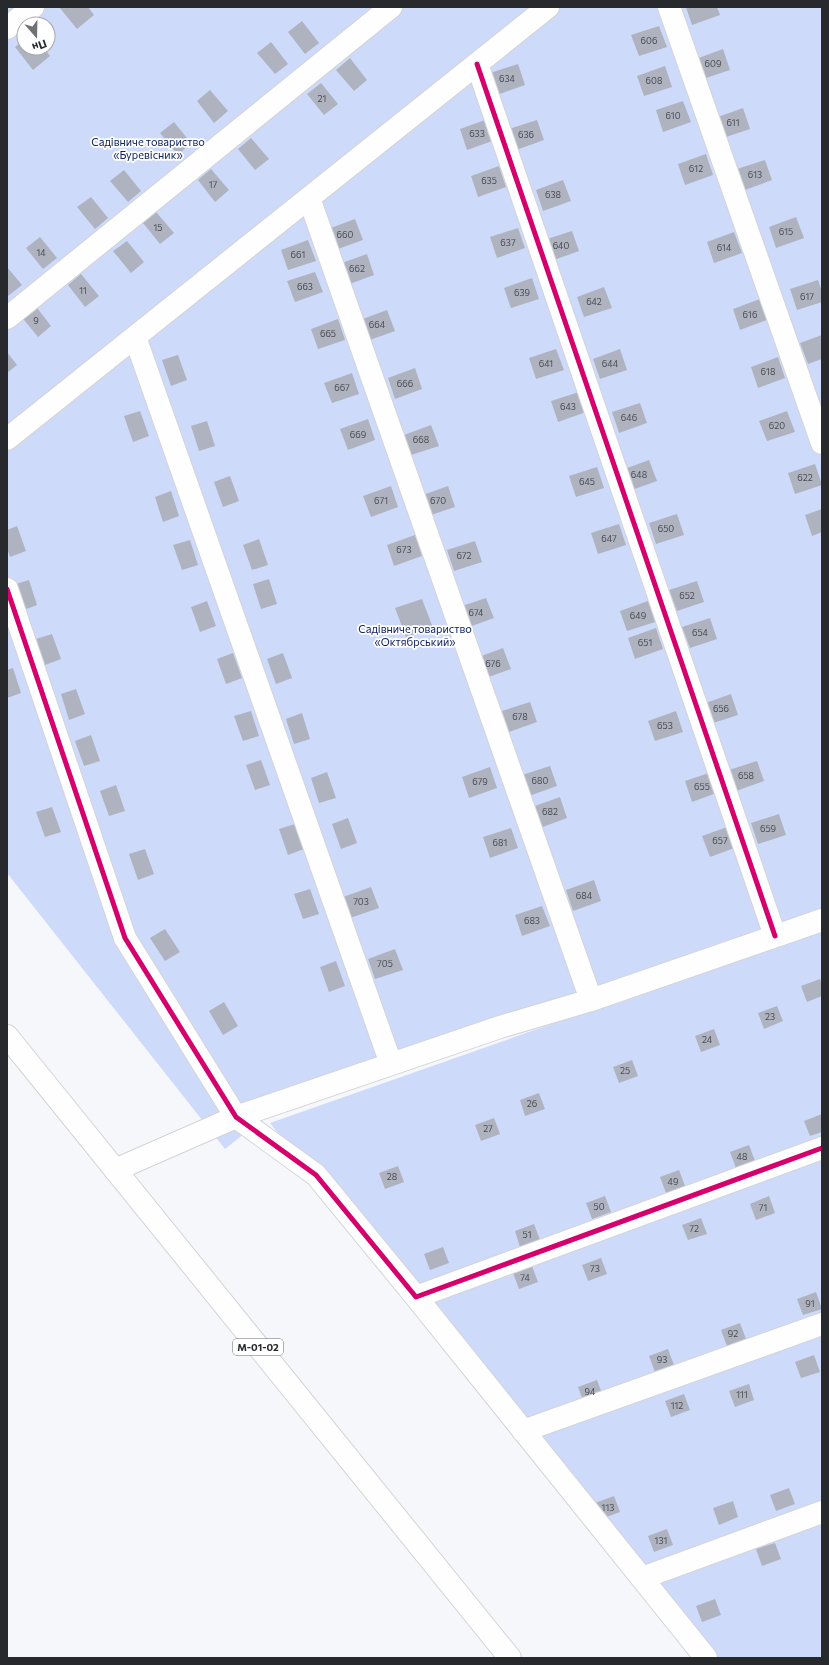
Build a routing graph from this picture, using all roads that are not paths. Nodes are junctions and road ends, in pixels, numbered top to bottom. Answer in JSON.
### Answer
{"nodes":[{"id":1,"x":33,"y":7,"type":"edge"},
{"id":2,"x":391,"y":7,"type":"edge"},
{"id":3,"x":548,"y":7,"type":"edge"},
{"id":4,"x":669,"y":7,"type":"edge"},
{"id":5,"x":7,"y":28,"type":"edge"},
{"id":6,"x":477,"y":64,"type":"junction"},
{"id":7,"x":309,"y":198,"type":"junction"},
{"id":8,"x":7,"y":318,"type":"edge"},
{"id":9,"x":135,"y":337,"type":"junction"},
{"id":10,"x":7,"y":439,"type":"edge"},
{"id":11,"x":822,"y":443,"type":"edge"},
{"id":12,"x":7,"y":589,"type":"edge"},
{"id":13,"x":822,"y":920,"type":"edge"},
{"id":14,"x":775,"y":936,"type":"junction"},
{"id":15,"x":591,"y":1000,"type":"junction"},
{"id":16,"x":7,"y":1036,"type":"edge"},
{"id":17,"x":391,"y":1064,"type":"junction"},
{"id":18,"x":236,"y":1117,"type":"junction"},
{"id":19,"x":822,"y":1148,"type":"edge"},
{"id":20,"x":115,"y":1170,"type":"junction"},
{"id":21,"x":416,"y":1297,"type":"junction"},
{"id":22,"x":822,"y":1324,"type":"edge"},
{"id":23,"x":523,"y":1431,"type":"junction"},
{"id":24,"x":822,"y":1512,"type":"edge"},
{"id":25,"x":642,"y":1578,"type":"junction"},
{"id":26,"x":510,"y":1658,"type":"edge"},
{"id":27,"x":706,"y":1658,"type":"edge"}],
"edges":[{"from":1,"to":5,"type":"street"},
{"from":2,"to":8,"type":"street"},
{"from":3,"to":6,"type":"street"},
{"from":4,"to":11,"type":"street"},
{"from":6,"to":7,"type":"street"},
{"from":6,"to":14,"type":"street"},
{"from":7,"to":9,"type":"street"},
{"from":7,"to":15,"type":"street"},
{"from":9,"to":10,"type":"street"},
{"from":9,"to":17,"type":"street"},
{"from":12,"to":18,"type":"street"},
{"from":13,"to":14,"type":"street"},
{"from":14,"to":15,"type":"street"},
{"from":15,"to":17,"type":"street"},
{"from":16,"to":20,"type":"street","number":"М-01-02"},
{"from":17,"to":18,"type":"street"},
{"from":18,"to":20,"type":"street"},
{"from":18,"to":21,"type":"street"},
{"from":19,"to":21,"type":"street"},
{"from":20,"to":26,"type":"street","number":"М-01-02"},
{"from":21,"to":23,"type":"street"},
{"from":22,"to":23,"type":"street"},
{"from":23,"to":25,"type":"street"},
{"from":24,"to":25,"type":"street"},
{"from":25,"to":27,"type":"street"}]}
